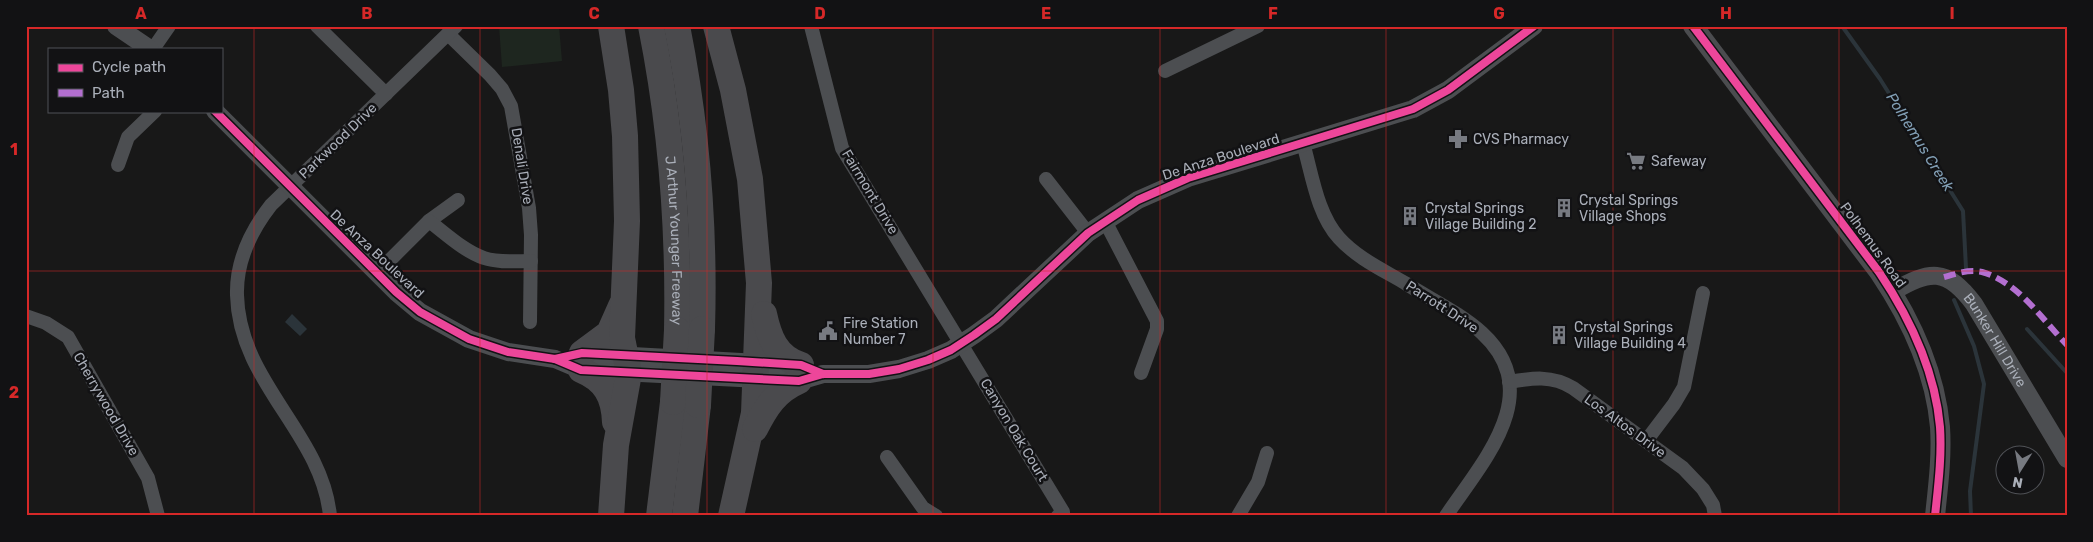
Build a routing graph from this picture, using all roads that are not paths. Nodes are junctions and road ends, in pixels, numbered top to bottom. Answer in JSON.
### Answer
{"nodes":[{"id":1,"x":116,"y":26,"type":"edge"},
{"id":2,"x":169,"y":26,"type":"edge"},
{"id":3,"x":317,"y":26,"type":"edge"},
{"id":4,"x":611,"y":26,"type":"edge"},
{"id":5,"x":651,"y":26,"type":"edge"},
{"id":6,"x":677,"y":26,"type":"edge"},
{"id":7,"x":716,"y":26,"type":"edge"},
{"id":8,"x":811,"y":26,"type":"edge"},
{"id":9,"x":1258,"y":26,"type":"edge"},
{"id":10,"x":1534,"y":26,"type":"edge"},
{"id":11,"x":1693,"y":26,"type":"edge"},
{"id":12,"x":452,"y":30,"type":"edge"},
{"id":13,"x":150,"y":48,"type":"edge"},
{"id":14,"x":153,"y":48,"type":"edge"},
{"id":15,"x":1165,"y":71,"type":"dead end"},
{"id":16,"x":386,"y":94,"type":"junction"},
{"id":17,"x":154,"y":112,"type":"edge"},
{"id":18,"x":216,"y":112,"type":"edge"},
{"id":19,"x":1303,"y":143,"type":"junction"},
{"id":20,"x":118,"y":165,"type":"dead end"},
{"id":21,"x":1046,"y":179,"type":"dead end"},
{"id":22,"x":289,"y":187,"type":"junction"},
{"id":23,"x":458,"y":200,"type":"dead end"},
{"id":24,"x":430,"y":221,"type":"junction"},
{"id":25,"x":1105,"y":221,"type":"junction"},
{"id":26,"x":1088,"y":233,"type":"junction"},
{"id":27,"x":531,"y":261,"type":"junction"},
{"id":28,"x":377,"y":273,"type":"junction"},
{"id":29,"x":759,"y":284,"type":"junction"},
{"id":30,"x":624,"y":291,"type":"junction"},
{"id":31,"x":1892,"y":292,"type":"junction"},
{"id":32,"x":1703,"y":293,"type":"dead end"},
{"id":33,"x":26,"y":316,"type":"edge"},
{"id":34,"x":530,"y":322,"type":"dead end"},
{"id":35,"x":962,"y":344,"type":"junction"},
{"id":36,"x":581,"y":361,"type":"junction"},
{"id":37,"x":627,"y":364,"type":"junction"},
{"id":38,"x":755,"y":371,"type":"junction"},
{"id":39,"x":808,"y":373,"type":"junction"},
{"id":40,"x":1141,"y":373,"type":"dead end"},
{"id":41,"x":1509,"y":382,"type":"junction"},
{"id":42,"x":686,"y":403,"type":"junction"},
{"id":43,"x":1646,"y":441,"type":"junction"},
{"id":44,"x":616,"y":445,"type":"junction"},
{"id":45,"x":748,"y":446,"type":"junction"},
{"id":46,"x":1267,"y":453,"type":"dead end"},
{"id":47,"x":887,"y":457,"type":"dead end"},
{"id":48,"x":2067,"y":459,"type":"edge"},
{"id":49,"x":158,"y":516,"type":"edge"},
{"id":50,"x":330,"y":516,"type":"edge"},
{"id":51,"x":610,"y":516,"type":"edge"},
{"id":52,"x":659,"y":516,"type":"edge"},
{"id":53,"x":685,"y":516,"type":"edge"},
{"id":54,"x":731,"y":516,"type":"edge"},
{"id":55,"x":936,"y":516,"type":"edge"},
{"id":56,"x":1058,"y":516,"type":"edge"},
{"id":57,"x":1238,"y":516,"type":"edge"},
{"id":58,"x":1446,"y":516,"type":"edge"},
{"id":59,"x":1715,"y":516,"type":"edge"},
{"id":60,"x":1935,"y":516,"type":"edge"}],
"edges":[{"from":1,"to":13,"type":"street"},
{"from":2,"to":14,"type":"street"},
{"from":3,"to":16,"type":"street"},
{"from":4,"to":30,"type":"highway"},
{"from":5,"to":42,"type":"highway","name":"J Arthur Younger Freeway","bridge":true},
{"from":6,"to":42,"type":"highway","name":"J Arthur Younger Freeway","bridge":true},
{"from":7,"to":29,"type":"highway"},
{"from":8,"to":35,"type":"street","name":"Fairmont Drive"},
{"from":9,"to":15,"type":"street"},
{"from":10,"to":19,"type":"street","name":"De Anza Boulevard"},
{"from":11,"to":31,"type":"main road","name":"Polhemus Road"},
{"from":12,"to":16,"type":"street","name":"Parkwood Drive"},
{"from":12,"to":27,"type":"street","name":"Denali Drive"},
{"from":16,"to":22,"type":"street","name":"Parkwood Drive"},
{"from":17,"to":20,"type":"street"},
{"from":18,"to":22,"type":"street","name":"De Anza Boulevard"},
{"from":19,"to":25,"type":"street","name":"De Anza Boulevard"},
{"from":19,"to":41,"type":"street","name":"Parrott Drive"},
{"from":21,"to":26,"type":"street"},
{"from":22,"to":28,"type":"street","name":"De Anza Boulevard"},
{"from":22,"to":50,"type":"street","name":"Parkwood Drive"},
{"from":23,"to":24,"type":"street"},
{"from":24,"to":27,"type":"street"},
{"from":24,"to":28,"type":"street"},
{"from":25,"to":26,"type":"street","name":"De Anza Boulevard"},
{"from":25,"to":40,"type":"street"},
{"from":26,"to":35,"type":"street","name":"De Anza Boulevard"},
{"from":27,"to":34,"type":"street","name":"Denali Drive"},
{"from":28,"to":36,"type":"street","name":"De Anza Boulevard"},
{"from":29,"to":38,"type":"highway"},
{"from":29,"to":39,"type":"highway"},
{"from":30,"to":36,"type":"highway"},
{"from":30,"to":37,"type":"highway"},
{"from":31,"to":48,"type":"street","name":"Bunker Hill Drive"},
{"from":31,"to":60,"type":"main road","name":"Polhemus Road"},
{"from":32,"to":43,"type":"street"},
{"from":33,"to":49,"type":"street","name":"Cherrywood Drive"},
{"from":35,"to":39,"type":"street","name":"De Anza Boulevard"},
{"from":35,"to":56,"type":"street","name":"Canyon Oak Court"},
{"from":36,"to":37,"type":"street","name":"De Anza Boulevard"},
{"from":36,"to":44,"type":"highway"},
{"from":37,"to":38,"type":"street","name":"De Anza Boulevard"},
{"from":37,"to":44,"type":"highway"},
{"from":38,"to":39,"type":"street","name":"De Anza Boulevard"},
{"from":38,"to":45,"type":"highway"},
{"from":39,"to":45,"type":"highway"},
{"from":41,"to":43,"type":"street","name":"Los Altos Drive"},
{"from":41,"to":58,"type":"street","name":"Parrott Drive"},
{"from":42,"to":52,"type":"highway","name":"J Arthur Younger Freeway"},
{"from":42,"to":53,"type":"highway","name":"J Arthur Younger Freeway"},
{"from":43,"to":59,"type":"street","name":"Los Altos Drive"},
{"from":44,"to":51,"type":"highway"},
{"from":45,"to":54,"type":"highway"},
{"from":46,"to":57,"type":"street"},
{"from":47,"to":55,"type":"street"}]}
